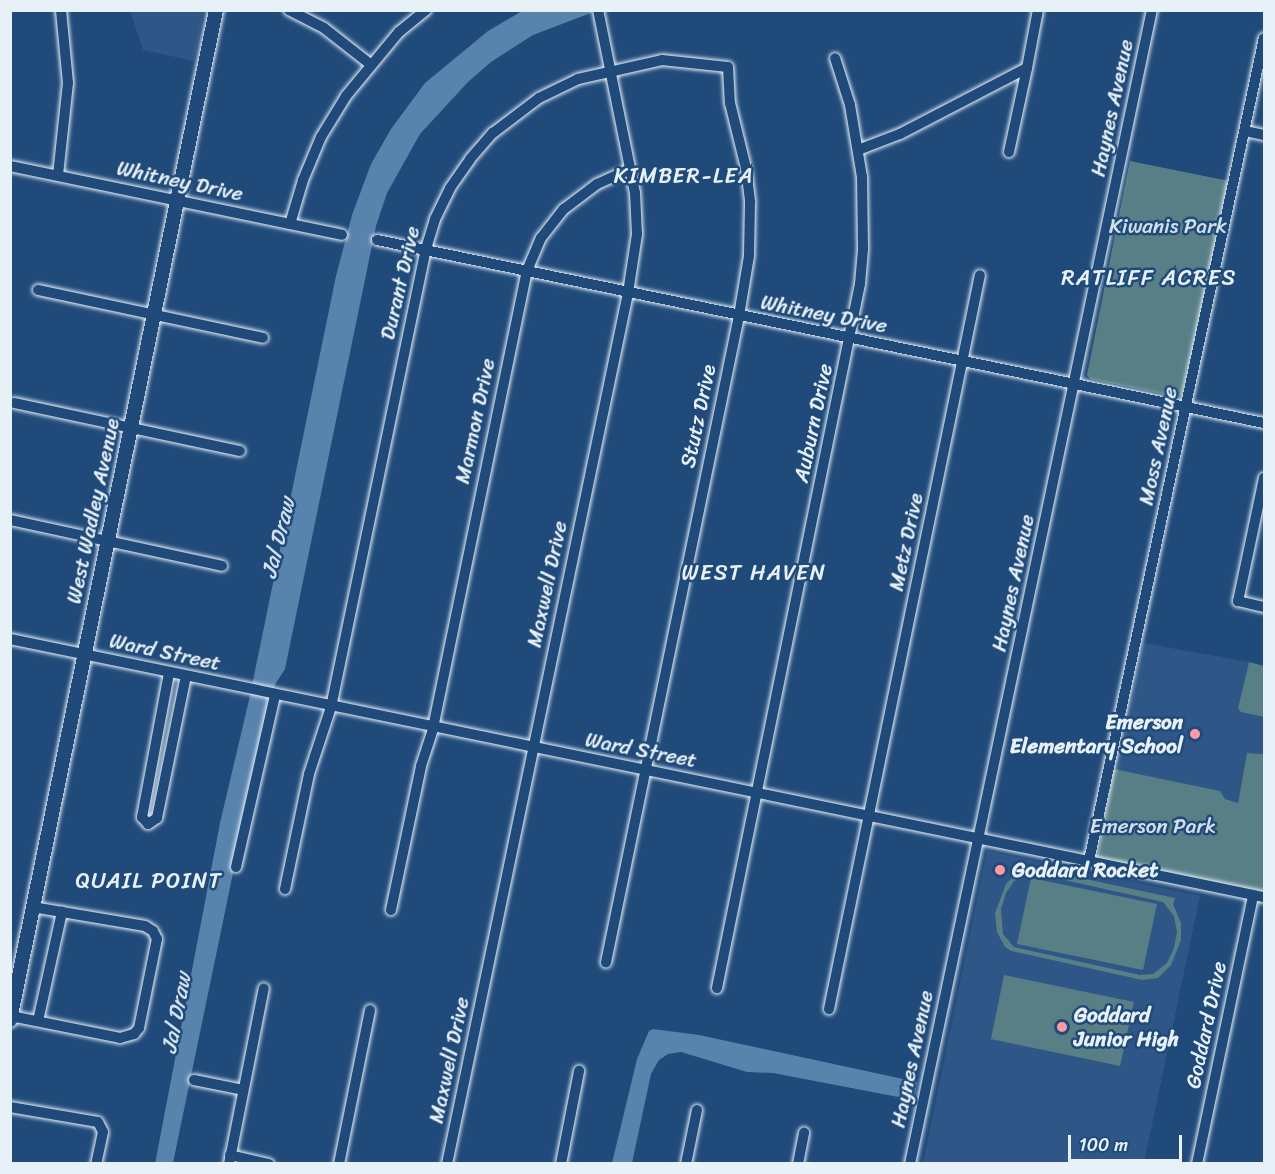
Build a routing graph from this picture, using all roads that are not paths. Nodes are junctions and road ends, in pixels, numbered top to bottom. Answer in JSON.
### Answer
{"nodes":[{"id":1,"x":61,"y":10,"type":"edge"},
{"id":2,"x":216,"y":10,"type":"edge"},
{"id":3,"x":290,"y":10,"type":"edge"},
{"id":4,"x":426,"y":10,"type":"edge"},
{"id":5,"x":1038,"y":10,"type":"edge"},
{"id":6,"x":1152,"y":10,"type":"edge"},
{"id":7,"x":599,"y":15,"type":"edge"},
{"id":8,"x":1264,"y":38,"type":"edge"},
{"id":9,"x":835,"y":58,"type":"dead end"},
{"id":10,"x":370,"y":64,"type":"junction"},
{"id":11,"x":728,"y":67,"type":"joint"},
{"id":12,"x":1027,"y":68,"type":"junction"},
{"id":13,"x":609,"y":70,"type":"junction"},
{"id":14,"x":1245,"y":131,"type":"junction"},
{"id":15,"x":1264,"y":135,"type":"edge"},
{"id":16,"x":858,"y":150,"type":"junction"},
{"id":17,"x":1009,"y":152,"type":"dead end"},
{"id":18,"x":10,"y":166,"type":"edge"},
{"id":19,"x":630,"y":169,"type":"junction"},
{"id":20,"x":58,"y":176,"type":"junction"},
{"id":21,"x":177,"y":201,"type":"junction"},
{"id":22,"x":290,"y":224,"type":"junction"},
{"id":23,"x":342,"y":235,"type":"dead end"},
{"id":24,"x":377,"y":240,"type":"dead end"},
{"id":25,"x":425,"y":252,"type":"junction"},
{"id":26,"x":526,"y":273,"type":"junction"},
{"id":27,"x":980,"y":276,"type":"dead end"},
{"id":28,"x":38,"y":290,"type":"dead end"},
{"id":29,"x":628,"y":293,"type":"junction"},
{"id":30,"x":154,"y":315,"type":"junction"},
{"id":31,"x":739,"y":316,"type":"junction"},
{"id":32,"x":263,"y":338,"type":"dead end"},
{"id":33,"x":850,"y":339,"type":"junction"},
{"id":34,"x":963,"y":361,"type":"junction"},
{"id":35,"x":1075,"y":384,"type":"junction"},
{"id":36,"x":14,"y":402,"type":"dead end"},
{"id":37,"x":1186,"y":407,"type":"junction"},
{"id":38,"x":1264,"y":423,"type":"edge"},
{"id":39,"x":131,"y":429,"type":"junction"},
{"id":40,"x":240,"y":451,"type":"dead end"},
{"id":41,"x":1264,"y":478,"type":"edge"},
{"id":42,"x":10,"y":520,"type":"edge"},
{"id":43,"x":107,"y":543,"type":"junction"},
{"id":44,"x":222,"y":566,"type":"dead end"},
{"id":45,"x":1264,"y":607,"type":"edge"},
{"id":46,"x":10,"y":639,"type":"edge"},
{"id":47,"x":85,"y":655,"type":"junction"},
{"id":48,"x":169,"y":673,"type":"junction"},
{"id":49,"x":186,"y":676,"type":"junction"},
{"id":50,"x":275,"y":695,"type":"junction"},
{"id":51,"x":331,"y":707,"type":"junction"},
{"id":52,"x":433,"y":728,"type":"junction"},
{"id":53,"x":533,"y":748,"type":"junction"},
{"id":54,"x":645,"y":771,"type":"junction"},
{"id":55,"x":757,"y":794,"type":"junction"},
{"id":56,"x":868,"y":816,"type":"junction"},
{"id":57,"x":978,"y":839,"type":"junction"},
{"id":58,"x":1089,"y":861,"type":"junction"},
{"id":59,"x":236,"y":867,"type":"dead end"},
{"id":60,"x":285,"y":889,"type":"dead end"},
{"id":61,"x":1259,"y":896,"type":"edge"},
{"id":62,"x":33,"y":906,"type":"junction"},
{"id":63,"x":391,"y":910,"type":"dead end"},
{"id":64,"x":62,"y":912,"type":"junction"},
{"id":65,"x":606,"y":962,"type":"dead end"},
{"id":66,"x":264,"y":988,"type":"dead end"},
{"id":67,"x":717,"y":988,"type":"dead end"},
{"id":68,"x":829,"y":1009,"type":"dead end"},
{"id":69,"x":370,"y":1010,"type":"dead end"},
{"id":70,"x":11,"y":1018,"type":"edge"},
{"id":71,"x":38,"y":1021,"type":"junction"},
{"id":72,"x":579,"y":1071,"type":"dead end"},
{"id":73,"x":194,"y":1080,"type":"dead end"},
{"id":74,"x":243,"y":1090,"type":"junction"},
{"id":75,"x":10,"y":1107,"type":"edge"},
{"id":76,"x":698,"y":1110,"type":"dead end"},
{"id":77,"x":804,"y":1133,"type":"dead end"},
{"id":78,"x":230,"y":1159,"type":"edge"},
{"id":79,"x":96,"y":1164,"type":"edge"},
{"id":80,"x":269,"y":1164,"type":"edge"},
{"id":81,"x":339,"y":1164,"type":"edge"},
{"id":82,"x":447,"y":1164,"type":"edge"},
{"id":83,"x":561,"y":1164,"type":"edge"},
{"id":84,"x":686,"y":1164,"type":"edge"},
{"id":85,"x":798,"y":1164,"type":"edge"},
{"id":86,"x":910,"y":1164,"type":"edge"},
{"id":87,"x":1197,"y":1164,"type":"edge"}],
"edges":[{"from":1,"to":20,"type":"street"},
{"from":2,"to":21,"type":"main road","name":"West Wadley Avenue"},
{"from":3,"to":10,"type":"street"},
{"from":4,"to":10,"type":"street"},
{"from":5,"to":12,"type":"street"},
{"from":6,"to":35,"type":"street","name":"Haynes Avenue"},
{"from":7,"to":13,"type":"street","name":"Maxwell Drive"},
{"from":8,"to":14,"type":"street","name":"Moss Avenue"},
{"from":9,"to":16,"type":"street","name":"Auburn Drive"},
{"from":10,"to":22,"type":"street"},
{"from":11,"to":13,"type":"street","name":"Durant Drive"},
{"from":11,"to":31,"type":"street","name":"Stutz Drive"},
{"from":12,"to":16,"type":"street"},
{"from":12,"to":17,"type":"street"},
{"from":13,"to":19,"type":"street","name":"Maxwell Drive"},
{"from":13,"to":25,"type":"street","name":"Durant Drive"},
{"from":14,"to":15,"type":"street"},
{"from":14,"to":37,"type":"street","name":"Moss Avenue"},
{"from":16,"to":33,"type":"street","name":"Auburn Drive"},
{"from":18,"to":20,"type":"street","name":"Whitney Drive"},
{"from":19,"to":26,"type":"street","name":"Marmon Drive"},
{"from":19,"to":29,"type":"street","name":"Maxwell Drive"},
{"from":20,"to":21,"type":"street","name":"Whitney Drive"},
{"from":21,"to":22,"type":"street","name":"Whitney Drive"},
{"from":21,"to":30,"type":"main road","name":"West Wadley Avenue"},
{"from":22,"to":23,"type":"street","name":"Whitney Drive"},
{"from":24,"to":25,"type":"street","name":"Whitney Drive"},
{"from":25,"to":26,"type":"street","name":"Whitney Drive"},
{"from":25,"to":51,"type":"street","name":"Durant Drive"},
{"from":26,"to":29,"type":"street","name":"Whitney Drive"},
{"from":26,"to":52,"type":"street","name":"Marmon Drive"},
{"from":27,"to":34,"type":"street","name":"Metz Drive"},
{"from":28,"to":30,"type":"street"},
{"from":29,"to":31,"type":"street","name":"Whitney Drive"},
{"from":29,"to":53,"type":"street","name":"Maxwell Drive"},
{"from":30,"to":32,"type":"street"},
{"from":30,"to":39,"type":"main road","name":"West Wadley Avenue"},
{"from":31,"to":33,"type":"street","name":"Whitney Drive"},
{"from":31,"to":54,"type":"street","name":"Stutz Drive"},
{"from":33,"to":34,"type":"street","name":"Whitney Drive"},
{"from":33,"to":55,"type":"street","name":"Auburn Drive"},
{"from":34,"to":35,"type":"street","name":"Whitney Drive"},
{"from":34,"to":56,"type":"street","name":"Metz Drive"},
{"from":35,"to":37,"type":"street","name":"Whitney Drive"},
{"from":35,"to":57,"type":"street","name":"Haynes Avenue"},
{"from":36,"to":39,"type":"street"},
{"from":37,"to":38,"type":"street","name":"Whitney Drive"},
{"from":37,"to":58,"type":"street","name":"Moss Avenue"},
{"from":39,"to":40,"type":"street"},
{"from":39,"to":43,"type":"main road","name":"West Wadley Avenue"},
{"from":41,"to":45,"type":"street"},
{"from":42,"to":43,"type":"street"},
{"from":43,"to":44,"type":"street"},
{"from":43,"to":47,"type":"main road","name":"West Wadley Avenue"},
{"from":46,"to":47,"type":"street","name":"Ward Street"},
{"from":47,"to":48,"type":"street","name":"Ward Street"},
{"from":47,"to":62,"type":"main road","name":"West Wadley Avenue"},
{"from":48,"to":49,"type":"street","name":"Ward Street"},
{"from":48,"to":49,"type":"street"},
{"from":49,"to":50,"type":"street","name":"Ward Street"},
{"from":50,"to":51,"type":"street","name":"Ward Street"},
{"from":50,"to":59,"type":"street"},
{"from":51,"to":52,"type":"street","name":"Ward Street"},
{"from":51,"to":60,"type":"street","name":"Durant Drive"},
{"from":52,"to":53,"type":"street","name":"Ward Street"},
{"from":52,"to":63,"type":"street","name":"Marmon Drive"},
{"from":53,"to":54,"type":"street","name":"Ward Street"},
{"from":53,"to":82,"type":"street","name":"Maxwell Drive"},
{"from":54,"to":55,"type":"street","name":"Ward Street"},
{"from":54,"to":65,"type":"street","name":"Stutz Drive"},
{"from":55,"to":56,"type":"street","name":"Ward Street"},
{"from":55,"to":67,"type":"street","name":"Auburn Drive"},
{"from":56,"to":57,"type":"street","name":"Ward Street"},
{"from":56,"to":68,"type":"street","name":"Metz Drive"},
{"from":57,"to":58,"type":"street","name":"Ward Street"},
{"from":57,"to":86,"type":"street","name":"Haynes Avenue"},
{"from":58,"to":61,"type":"street","name":"Ward Street"},
{"from":61,"to":87,"type":"street","name":"Goddard Drive"},
{"from":62,"to":64,"type":"street"},
{"from":62,"to":70,"type":"main road","name":"West Wadley Avenue"},
{"from":64,"to":71,"type":"street"},
{"from":64,"to":71,"type":"street"},
{"from":66,"to":74,"type":"street"},
{"from":69,"to":81,"type":"street"},
{"from":70,"to":71,"type":"street"},
{"from":72,"to":83,"type":"street"},
{"from":73,"to":74,"type":"street"},
{"from":74,"to":78,"type":"street"},
{"from":75,"to":79,"type":"street"},
{"from":76,"to":84,"type":"street"},
{"from":77,"to":85,"type":"street"},
{"from":78,"to":80,"type":"street"}]}
